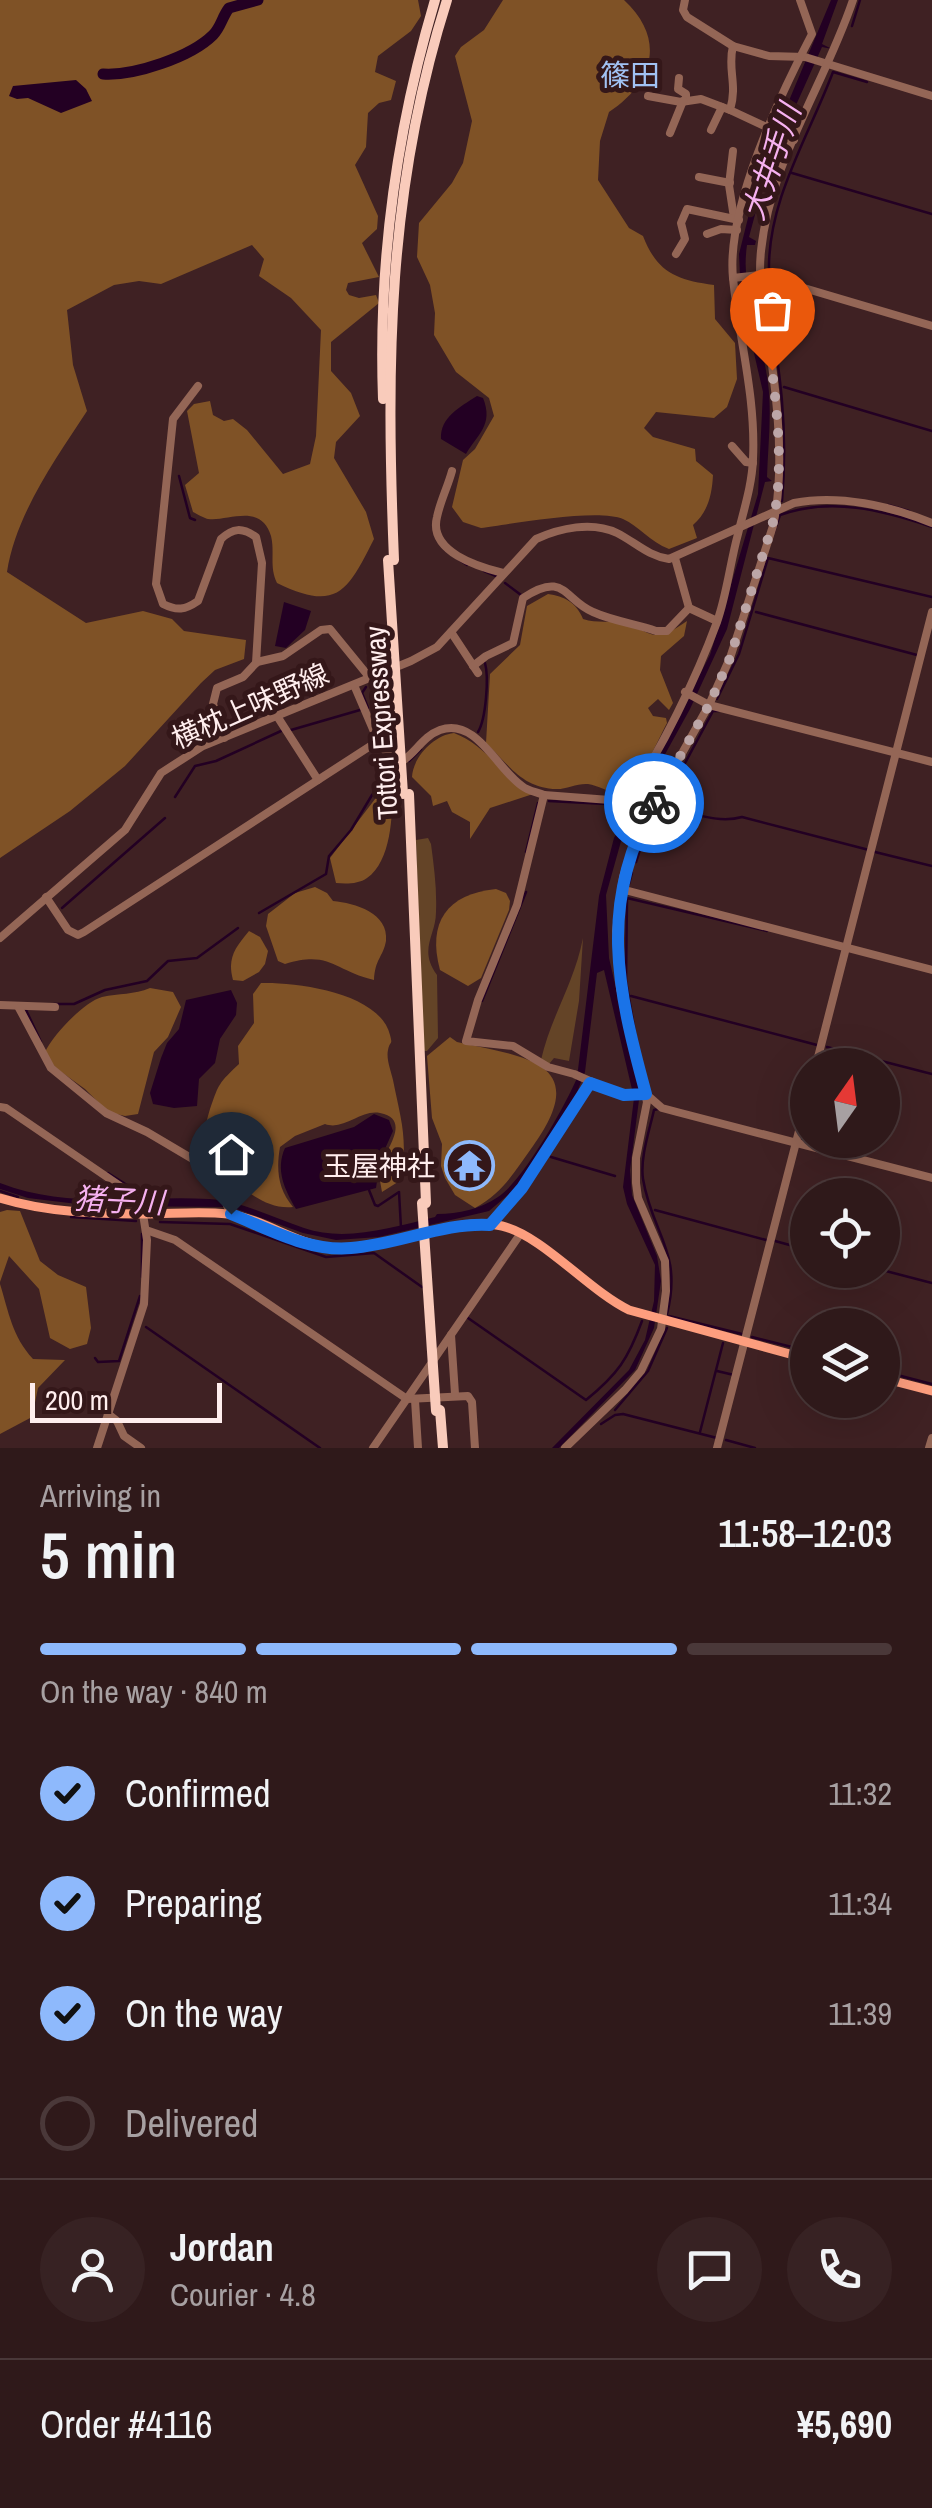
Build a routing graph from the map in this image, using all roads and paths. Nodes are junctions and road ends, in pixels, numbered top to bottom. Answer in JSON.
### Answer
{"nodes":[{"id":1,"x":435,"y":0,"type":"edge"},
{"id":2,"x":447,"y":0,"type":"edge"},
{"id":3,"x":685,"y":0,"type":"edge"},
{"id":4,"x":800,"y":0,"type":"edge"},
{"id":5,"x":854,"y":0,"type":"edge"},
{"id":6,"x":733,"y":46,"type":"junction"},
{"id":7,"x":802,"y":57,"type":"junction"},
{"id":8,"x":828,"y":64,"type":"junction"},
{"id":9,"x":679,"y":78,"type":"dead end"},
{"id":10,"x":648,"y":96,"type":"dead end"},
{"id":11,"x":932,"y":96,"type":"edge"},
{"id":12,"x":681,"y":101,"type":"junction"},
{"id":13,"x":726,"y":109,"type":"junction"},
{"id":14,"x":771,"y":128,"type":"junction"},
{"id":15,"x":712,"y":130,"type":"dead end"},
{"id":16,"x":670,"y":133,"type":"dead end"},
{"id":17,"x":791,"y":138,"type":"junction"},
{"id":18,"x":733,"y":151,"type":"dead end"},
{"id":19,"x":699,"y":178,"type":"dead end"},
{"id":20,"x":730,"y":183,"type":"junction"},
{"id":21,"x":737,"y":223,"type":"junction"},
{"id":22,"x":706,"y":234,"type":"dead end"},
{"id":23,"x":676,"y":254,"type":"dead end"},
{"id":24,"x":760,"y":276,"type":"junction"},
{"id":25,"x":733,"y":278,"type":"junction"},
{"id":26,"x":932,"y":326,"type":"edge"},
{"id":27,"x":198,"y":386,"type":"dead end"},
{"id":28,"x":732,"y":446,"type":"dead end"},
{"id":29,"x":753,"y":462,"type":"junction"},
{"id":30,"x":452,"y":471,"type":"dead end"},
{"id":31,"x":776,"y":511,"type":"junction"},
{"id":32,"x":932,"y":523,"type":"edge"},
{"id":33,"x":740,"y":526,"type":"junction"},
{"id":34,"x":675,"y":558,"type":"junction"},
{"id":35,"x":391,"y":560,"type":"junction"},
{"id":36,"x":503,"y":573,"type":"junction"},
{"id":37,"x":688,"y":608,"type":"junction"},
{"id":38,"x":932,"y":612,"type":"edge"},
{"id":39,"x":717,"y":621,"type":"junction"},
{"id":40,"x":451,"y":632,"type":"junction"},
{"id":41,"x":256,"y":663,"type":"junction"},
{"id":42,"x":370,"y":678,"type":"junction"},
{"id":43,"x":354,"y":685,"type":"junction"},
{"id":44,"x":685,"y":692,"type":"junction"},
{"id":45,"x":709,"y":705,"type":"junction"},
{"id":46,"x":277,"y":716,"type":"junction"},
{"id":47,"x":224,"y":738,"type":"junction"},
{"id":48,"x":378,"y":741,"type":"junction"},
{"id":49,"x":896,"y":752,"type":"junction"},
{"id":50,"x":932,"y":762,"type":"edge"},
{"id":51,"x":318,"y":780,"type":"junction"},
{"id":52,"x":544,"y":795,"type":"junction"},
{"id":53,"x":621,"y":890,"type":"junction"},
{"id":54,"x":46,"y":897,"type":"junction"},
{"id":55,"x":0,"y":938,"type":"edge"},
{"id":56,"x":846,"y":948,"type":"junction"},
{"id":57,"x":932,"y":970,"type":"edge"},
{"id":58,"x":0,"y":1006,"type":"edge"},
{"id":59,"x":54,"y":1007,"type":"dead end"},
{"id":60,"x":19,"y":1008,"type":"junction"},
{"id":61,"x":820,"y":1048,"type":"edge"},
{"id":62,"x":590,"y":1083,"type":"junction"},
{"id":63,"x":646,"y":1094,"type":"junction"},
{"id":64,"x":0,"y":1108,"type":"edge"},
{"id":65,"x":790,"y":1141,"type":"edge"},
{"id":66,"x":792,"y":1158,"type":"edge"},
{"id":67,"x":854,"y":1158,"type":"edge"},
{"id":68,"x":932,"y":1178,"type":"edge"},
{"id":69,"x":0,"y":1198,"type":"edge"},
{"id":70,"x":143,"y":1214,"type":"junction"},
{"id":71,"x":231,"y":1214,"type":"junction"},
{"id":72,"x":490,"y":1225,"type":"junction"},
{"id":73,"x":146,"y":1230,"type":"junction"},
{"id":74,"x":521,"y":1233,"type":"junction"},
{"id":75,"x":661,"y":1321,"type":"junction"},
{"id":76,"x":450,"y":1335,"type":"junction"},
{"id":77,"x":744,"y":1343,"type":"junction"},
{"id":78,"x":790,"y":1354,"type":"edge"},
{"id":79,"x":900,"y":1383,"type":"edge"},
{"id":80,"x":932,"y":1391,"type":"edge"},
{"id":81,"x":455,"y":1394,"type":"junction"},
{"id":82,"x":411,"y":1400,"type":"junction"},
{"id":83,"x":108,"y":1414,"type":"junction"},
{"id":84,"x":932,"y":1438,"type":"edge"},
{"id":85,"x":476,"y":1447,"type":"edge"},
{"id":86,"x":97,"y":1448,"type":"edge"},
{"id":87,"x":142,"y":1448,"type":"edge"},
{"id":88,"x":373,"y":1448,"type":"edge"},
{"id":89,"x":418,"y":1448,"type":"edge"},
{"id":90,"x":441,"y":1448,"type":"edge"},
{"id":91,"x":565,"y":1448,"type":"edge"},
{"id":92,"x":718,"y":1448,"type":"edge"},
{"id":93,"x":929,"y":1448,"type":"edge"}],
"edges":[{"from":1,"to":35,"type":"highway","name":"Tottori Expressway"},
{"from":2,"to":35,"type":"highway","name":"Tottori Expressway"},
{"from":3,"to":6,"type":"street"},
{"from":4,"to":7,"type":"street"},
{"from":5,"to":8,"type":"street"},
{"from":6,"to":7,"type":"street"},
{"from":6,"to":13,"type":"street"},
{"from":7,"to":8,"type":"street"},
{"from":7,"to":14,"type":"street"},
{"from":8,"to":11,"type":"street"},
{"from":8,"to":17,"type":"street"},
{"from":9,"to":12,"type":"street"},
{"from":10,"to":12,"type":"street"},
{"from":12,"to":13,"type":"street"},
{"from":12,"to":16,"type":"street"},
{"from":13,"to":14,"type":"street"},
{"from":13,"to":15,"type":"street"},
{"from":14,"to":17,"type":"street"},
{"from":14,"to":21,"type":"street"},
{"from":17,"to":24,"type":"street"},
{"from":18,"to":20,"type":"street"},
{"from":19,"to":20,"type":"street"},
{"from":20,"to":21,"type":"street"},
{"from":21,"to":22,"type":"street"},
{"from":21,"to":23,"type":"street"},
{"from":21,"to":25,"type":"street"},
{"from":24,"to":25,"type":"street"},
{"from":24,"to":26,"type":"street"},
{"from":24,"to":31,"type":"street"},
{"from":25,"to":29,"type":"street"},
{"from":27,"to":41,"type":"street"},
{"from":28,"to":29,"type":"street"},
{"from":29,"to":33,"type":"street"},
{"from":30,"to":36,"type":"street"},
{"from":31,"to":32,"type":"street"},
{"from":31,"to":33,"type":"street"},
{"from":31,"to":45,"type":"street"},
{"from":33,"to":34,"type":"street"},
{"from":33,"to":39,"type":"street"},
{"from":34,"to":36,"type":"street","name":"横枕上味野線"},
{"from":34,"to":37,"type":"street"},
{"from":35,"to":90,"type":"highway","name":"Tottori Expressway","bridge":true},
{"from":36,"to":40,"type":"street","name":"横枕上味野線"},
{"from":37,"to":39,"type":"street"},
{"from":37,"to":40,"type":"street"},
{"from":38,"to":49,"type":"street"},
{"from":39,"to":44,"type":"street"},
{"from":40,"to":42,"type":"street","name":"横枕上味野線"},
{"from":41,"to":42,"type":"street"},
{"from":41,"to":47,"type":"street"},
{"from":42,"to":43,"type":"street","name":"横枕上味野線"},
{"from":43,"to":46,"type":"street","name":"横枕上味野線"},
{"from":43,"to":48,"type":"street"},
{"from":44,"to":45,"type":"street"},
{"from":44,"to":52,"type":"street"},
{"from":45,"to":49,"type":"street"},
{"from":45,"to":53,"type":"street"},
{"from":46,"to":47,"type":"street","name":"横枕上味野線"},
{"from":46,"to":51,"type":"street"},
{"from":47,"to":54,"type":"street","name":"横枕上味野線"},
{"from":48,"to":51,"type":"street"},
{"from":48,"to":52,"type":"street"},
{"from":49,"to":50,"type":"street"},
{"from":49,"to":56,"type":"street"},
{"from":51,"to":54,"type":"street"},
{"from":52,"to":62,"type":"street"},
{"from":53,"to":56,"type":"street"},
{"from":53,"to":63,"type":"street"},
{"from":54,"to":55,"type":"street","name":"横枕上味野線"},
{"from":56,"to":57,"type":"street"},
{"from":56,"to":61,"type":"street"},
{"from":58,"to":60,"type":"street"},
{"from":59,"to":60,"type":"street"},
{"from":60,"to":71,"type":"street"},
{"from":62,"to":63,"type":"street"},
{"from":62,"to":72,"type":"street"},
{"from":63,"to":65,"type":"street"},
{"from":63,"to":75,"type":"street"},
{"from":64,"to":70,"type":"street"},
{"from":66,"to":77,"type":"street"},
{"from":67,"to":68,"type":"street"},
{"from":69,"to":70,"type":"main road"},
{"from":70,"to":71,"type":"main road"},
{"from":70,"to":73,"type":"street"},
{"from":71,"to":72,"type":"main road"},
{"from":72,"to":74,"type":"main road"},
{"from":73,"to":82,"type":"street"},
{"from":73,"to":83,"type":"street"},
{"from":74,"to":75,"type":"main road"},
{"from":74,"to":76,"type":"street"},
{"from":75,"to":77,"type":"main road"},
{"from":75,"to":91,"type":"street"},
{"from":76,"to":81,"type":"street"},
{"from":76,"to":82,"type":"street"},
{"from":77,"to":78,"type":"main road"},
{"from":77,"to":92,"type":"street"},
{"from":79,"to":80,"type":"main road"},
{"from":81,"to":82,"type":"street"},
{"from":81,"to":85,"type":"street"},
{"from":82,"to":88,"type":"street"},
{"from":82,"to":89,"type":"street"},
{"from":83,"to":86,"type":"street"},
{"from":83,"to":87,"type":"street"},
{"from":84,"to":93,"type":"street"}]}
